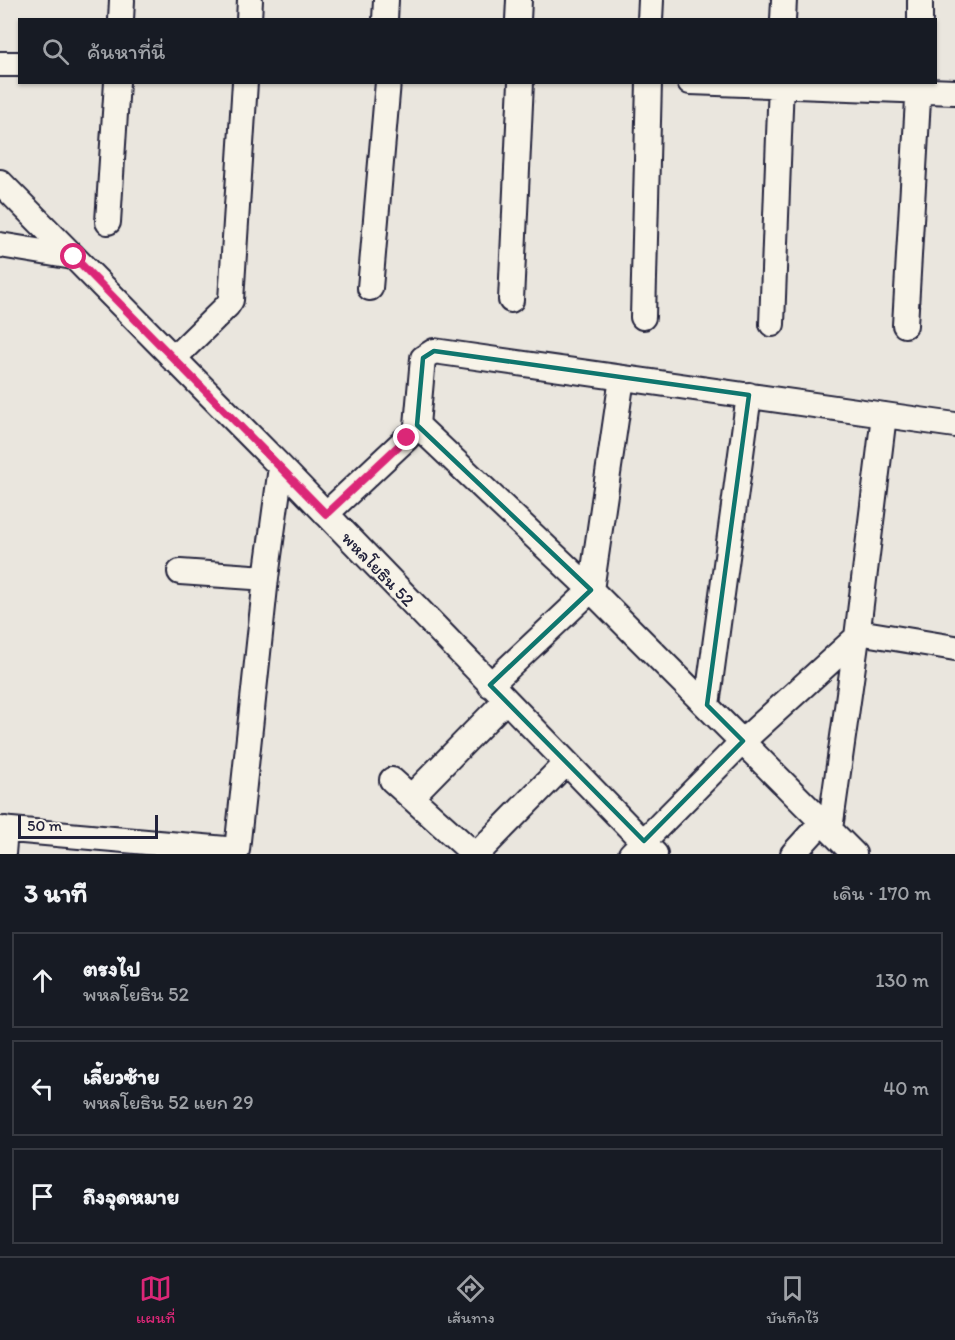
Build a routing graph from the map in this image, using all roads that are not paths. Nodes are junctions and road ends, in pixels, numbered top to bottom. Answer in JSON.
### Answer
{"nodes":[{"id":1,"x":122,"y":0,"type":"edge"},
{"id":2,"x":250,"y":0,"type":"edge"},
{"id":3,"x":386,"y":0,"type":"edge"},
{"id":4,"x":519,"y":0,"type":"edge"},
{"id":5,"x":651,"y":0,"type":"edge"},
{"id":6,"x":784,"y":0,"type":"edge"},
{"id":7,"x":920,"y":0,"type":"edge"},
{"id":8,"x":121,"y":18,"type":"edge"},
{"id":9,"x":249,"y":18,"type":"edge"},
{"id":10,"x":385,"y":18,"type":"edge"},
{"id":11,"x":518,"y":18,"type":"edge"},
{"id":12,"x":650,"y":18,"type":"edge"},
{"id":13,"x":783,"y":18,"type":"edge"},
{"id":14,"x":920,"y":18,"type":"edge"},
{"id":15,"x":0,"y":64,"type":"edge"},
{"id":16,"x":18,"y":64,"type":"edge"},
{"id":17,"x":117,"y":84,"type":"edge"},
{"id":18,"x":245,"y":84,"type":"edge"},
{"id":19,"x":388,"y":84,"type":"edge"},
{"id":20,"x":521,"y":84,"type":"edge"},
{"id":21,"x":649,"y":84,"type":"edge"},
{"id":22,"x":781,"y":84,"type":"edge"},
{"id":23,"x":919,"y":86,"type":"edge"},
{"id":24,"x":955,"y":92,"type":"edge"},
{"id":25,"x":0,"y":182,"type":"edge"},
{"id":26,"x":108,"y":222,"type":"dead end"},
{"id":27,"x":0,"y":245,"type":"edge"},
{"id":28,"x":74,"y":257,"type":"junction"},
{"id":29,"x":370,"y":288,"type":"dead end"},
{"id":30,"x":511,"y":300,"type":"dead end"},
{"id":31,"x":643,"y":317,"type":"dead end"},
{"id":32,"x":772,"y":324,"type":"dead end"},
{"id":33,"x":904,"y":325,"type":"dead end"},
{"id":34,"x":173,"y":359,"type":"junction"},
{"id":35,"x":622,"y":378,"type":"junction"},
{"id":36,"x":748,"y":395,"type":"junction"},
{"id":37,"x":884,"y":415,"type":"junction"},
{"id":38,"x":955,"y":425,"type":"edge"},
{"id":39,"x":407,"y":438,"type":"dead end"},
{"id":40,"x":281,"y":467,"type":"junction"},
{"id":41,"x":326,"y":514,"type":"junction"},
{"id":42,"x":180,"y":572,"type":"dead end"},
{"id":43,"x":266,"y":578,"type":"junction"},
{"id":44,"x":591,"y":590,"type":"junction"},
{"id":45,"x":857,"y":635,"type":"junction"},
{"id":46,"x":955,"y":648,"type":"edge"},
{"id":47,"x":498,"y":693,"type":"junction"},
{"id":48,"x":707,"y":705,"type":"junction"},
{"id":49,"x":743,"y":741,"type":"junction"},
{"id":50,"x":566,"y":763,"type":"junction"},
{"id":51,"x":392,"y":780,"type":"dead end"},
{"id":52,"x":411,"y":798,"type":"junction"},
{"id":53,"x":826,"y":825,"type":"junction"},
{"id":54,"x":2,"y":829,"type":"edge"},
{"id":55,"x":117,"y":847,"type":"edge"},
{"id":56,"x":643,"y":850,"type":"edge"},
{"id":57,"x":3,"y":854,"type":"edge"},
{"id":58,"x":475,"y":854,"type":"edge"},
{"id":59,"x":793,"y":854,"type":"edge"},
{"id":60,"x":854,"y":854,"type":"edge"}],
"edges":[{"from":1,"to":8,"type":"street"},
{"from":2,"to":9,"type":"street"},
{"from":3,"to":10,"type":"street"},
{"from":4,"to":11,"type":"street"},
{"from":5,"to":12,"type":"street"},
{"from":6,"to":13,"type":"street"},
{"from":7,"to":14,"type":"street"},
{"from":15,"to":16,"type":"street"},
{"from":17,"to":26,"type":"street"},
{"from":18,"to":34,"type":"street"},
{"from":19,"to":29,"type":"street"},
{"from":20,"to":30,"type":"street"},
{"from":21,"to":31,"type":"street"},
{"from":22,"to":23,"type":"street"},
{"from":22,"to":32,"type":"street"},
{"from":23,"to":24,"type":"street"},
{"from":23,"to":33,"type":"street"},
{"from":25,"to":28,"type":"street","name":"พหลโยธิน 52"},
{"from":27,"to":28,"type":"street"},
{"from":28,"to":34,"type":"street","name":"พหลโยธิน 52"},
{"from":34,"to":40,"type":"street","name":"พหลโยธิน 52"},
{"from":35,"to":36,"type":"street"},
{"from":35,"to":44,"type":"street"},
{"from":35,"to":44,"type":"street"},
{"from":36,"to":37,"type":"street"},
{"from":36,"to":48,"type":"street"},
{"from":37,"to":38,"type":"street"},
{"from":37,"to":45,"type":"street"},
{"from":39,"to":41,"type":"street"},
{"from":40,"to":41,"type":"street","name":"พหลโยธิน 52"},
{"from":40,"to":43,"type":"street"},
{"from":41,"to":47,"type":"street","name":"พหลโยธิน 52"},
{"from":42,"to":43,"type":"street"},
{"from":43,"to":55,"type":"street"},
{"from":44,"to":47,"type":"street"},
{"from":44,"to":48,"type":"street"},
{"from":45,"to":46,"type":"street"},
{"from":45,"to":49,"type":"street"},
{"from":45,"to":53,"type":"street"},
{"from":47,"to":50,"type":"street","name":"พหลโยธิน 52"},
{"from":47,"to":52,"type":"street"},
{"from":48,"to":49,"type":"street"},
{"from":49,"to":53,"type":"street"},
{"from":49,"to":56,"type":"street"},
{"from":50,"to":56,"type":"street","name":"พหลโยธิน 52"},
{"from":50,"to":58,"type":"street"},
{"from":51,"to":52,"type":"street"},
{"from":52,"to":58,"type":"street"},
{"from":53,"to":59,"type":"street"},
{"from":53,"to":60,"type":"street"},
{"from":54,"to":55,"type":"street"},
{"from":54,"to":57,"type":"street"}]}
